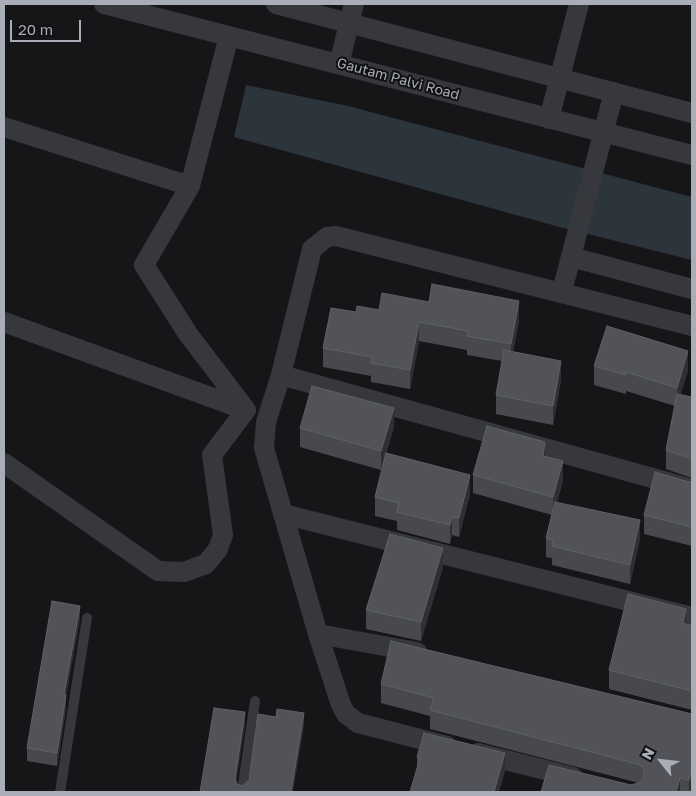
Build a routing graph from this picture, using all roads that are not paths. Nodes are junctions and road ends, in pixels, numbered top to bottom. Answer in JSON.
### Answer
{"nodes":[{"id":1,"x":104,"y":4,"type":"edge"},
{"id":2,"x":276,"y":4,"type":"edge"},
{"id":3,"x":579,"y":4,"type":"edge"},
{"id":4,"x":352,"y":13,"type":"edge"},
{"id":5,"x":229,"y":36,"type":"junction"},
{"id":6,"x":339,"y":64,"type":"junction"},
{"id":7,"x":560,"y":78,"type":"junction"},
{"id":8,"x":614,"y":92,"type":"junction"},
{"id":9,"x":692,"y":113,"type":"edge"},
{"id":10,"x":549,"y":119,"type":"junction"},
{"id":11,"x":4,"y":127,"type":"edge"},
{"id":12,"x":603,"y":132,"type":"junction"},
{"id":13,"x":692,"y":155,"type":"edge"},
{"id":14,"x":190,"y":186,"type":"junction"},
{"id":15,"x":574,"y":249,"type":"junction"},
{"id":16,"x":692,"y":289,"type":"edge"},
{"id":17,"x":562,"y":291,"type":"junction"},
{"id":18,"x":4,"y":322,"type":"edge"},
{"id":19,"x":692,"y":326,"type":"edge"},
{"id":20,"x":281,"y":375,"type":"junction"},
{"id":21,"x":246,"y":410,"type":"junction"},
{"id":22,"x":4,"y":463,"type":"edge"},
{"id":23,"x":692,"y":489,"type":"edge"},
{"id":24,"x":283,"y":514,"type":"junction"},
{"id":25,"x":692,"y":617,"type":"edge"},
{"id":26,"x":87,"y":618,"type":"dead end"},
{"id":27,"x":318,"y":634,"type":"junction"},
{"id":28,"x":436,"y":657,"type":"edge"},
{"id":29,"x":255,"y":701,"type":"dead end"},
{"id":30,"x":595,"y":783,"type":"edge"},
{"id":31,"x":60,"y":792,"type":"edge"},
{"id":32,"x":242,"y":792,"type":"edge"}],
"edges":[{"from":1,"to":5,"type":"street","name":"Gautam Palvi Road"},
{"from":2,"to":4,"type":"street"},
{"from":3,"to":7,"type":"street"},
{"from":4,"to":6,"type":"street"},
{"from":4,"to":7,"type":"street"},
{"from":5,"to":6,"type":"street","name":"Gautam Palvi Road"},
{"from":5,"to":14,"type":"street"},
{"from":6,"to":10,"type":"street","name":"Gautam Palvi Road"},
{"from":7,"to":8,"type":"street"},
{"from":7,"to":10,"type":"street"},
{"from":8,"to":9,"type":"street"},
{"from":8,"to":12,"type":"street"},
{"from":10,"to":12,"type":"street","name":"Gautam Palvi Road"},
{"from":11,"to":14,"type":"street"},
{"from":12,"to":13,"type":"street","name":"Gautam Palvi Road"},
{"from":12,"to":15,"type":"street"},
{"from":14,"to":21,"type":"street"},
{"from":15,"to":16,"type":"street"},
{"from":15,"to":17,"type":"street"},
{"from":17,"to":19,"type":"street"},
{"from":17,"to":20,"type":"street"},
{"from":18,"to":21,"type":"street"},
{"from":20,"to":23,"type":"street"},
{"from":20,"to":24,"type":"street"},
{"from":21,"to":22,"type":"street"},
{"from":24,"to":25,"type":"street"},
{"from":24,"to":27,"type":"street"},
{"from":26,"to":31,"type":"lane"},
{"from":27,"to":28,"type":"street"},
{"from":27,"to":30,"type":"street"},
{"from":29,"to":32,"type":"lane"}]}
